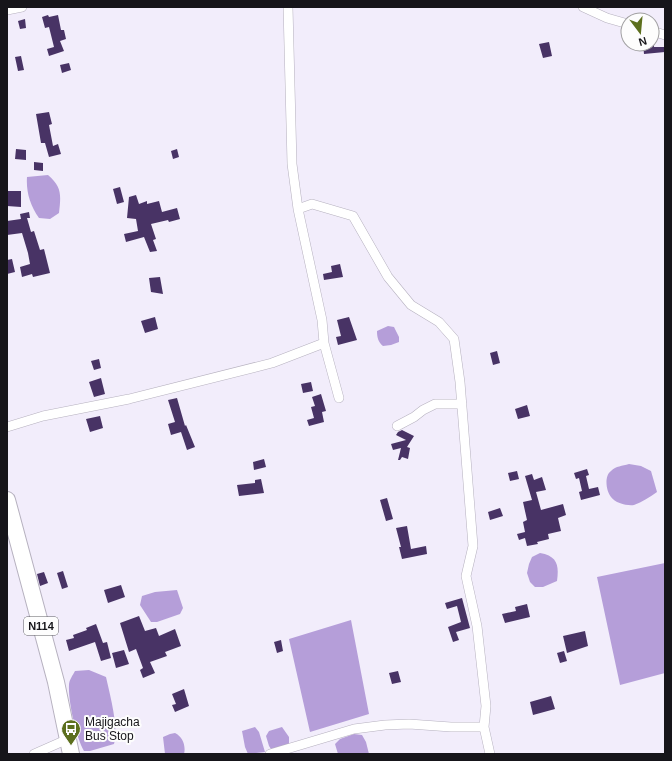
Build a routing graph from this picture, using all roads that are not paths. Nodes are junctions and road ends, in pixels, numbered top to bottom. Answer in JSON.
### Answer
{"nodes":[{"id":1,"x":22,"y":7,"type":"edge"},
{"id":2,"x":288,"y":7,"type":"edge"},
{"id":3,"x":583,"y":7,"type":"edge"},
{"id":4,"x":7,"y":10,"type":"edge"},
{"id":5,"x":620,"y":22,"type":"edge"},
{"id":6,"x":298,"y":209,"type":"junction"},
{"id":7,"x":324,"y":343,"type":"junction"},
{"id":8,"x":339,"y":398,"type":"dead end"},
{"id":9,"x":462,"y":404,"type":"junction"},
{"id":10,"x":397,"y":426,"type":"dead end"},
{"id":11,"x":7,"y":427,"type":"edge"},
{"id":12,"x":7,"y":500,"type":"edge"},
{"id":13,"x":484,"y":727,"type":"junction"},
{"id":14,"x":69,"y":746,"type":"edge"},
{"id":15,"x":34,"y":754,"type":"edge"},
{"id":16,"x":270,"y":754,"type":"edge"},
{"id":17,"x":490,"y":754,"type":"edge"}],
"edges":[{"from":1,"to":4,"type":"street"},
{"from":2,"to":6,"type":"street"},
{"from":3,"to":5,"type":"street"},
{"from":6,"to":7,"type":"street"},
{"from":6,"to":9,"type":"street"},
{"from":7,"to":8,"type":"street"},
{"from":7,"to":11,"type":"street"},
{"from":9,"to":10,"type":"street"},
{"from":9,"to":13,"type":"street"},
{"from":12,"to":14,"type":"highway","number":"N114"},
{"from":13,"to":16,"type":"street"},
{"from":13,"to":17,"type":"street"},
{"from":14,"to":15,"type":"street"}]}
